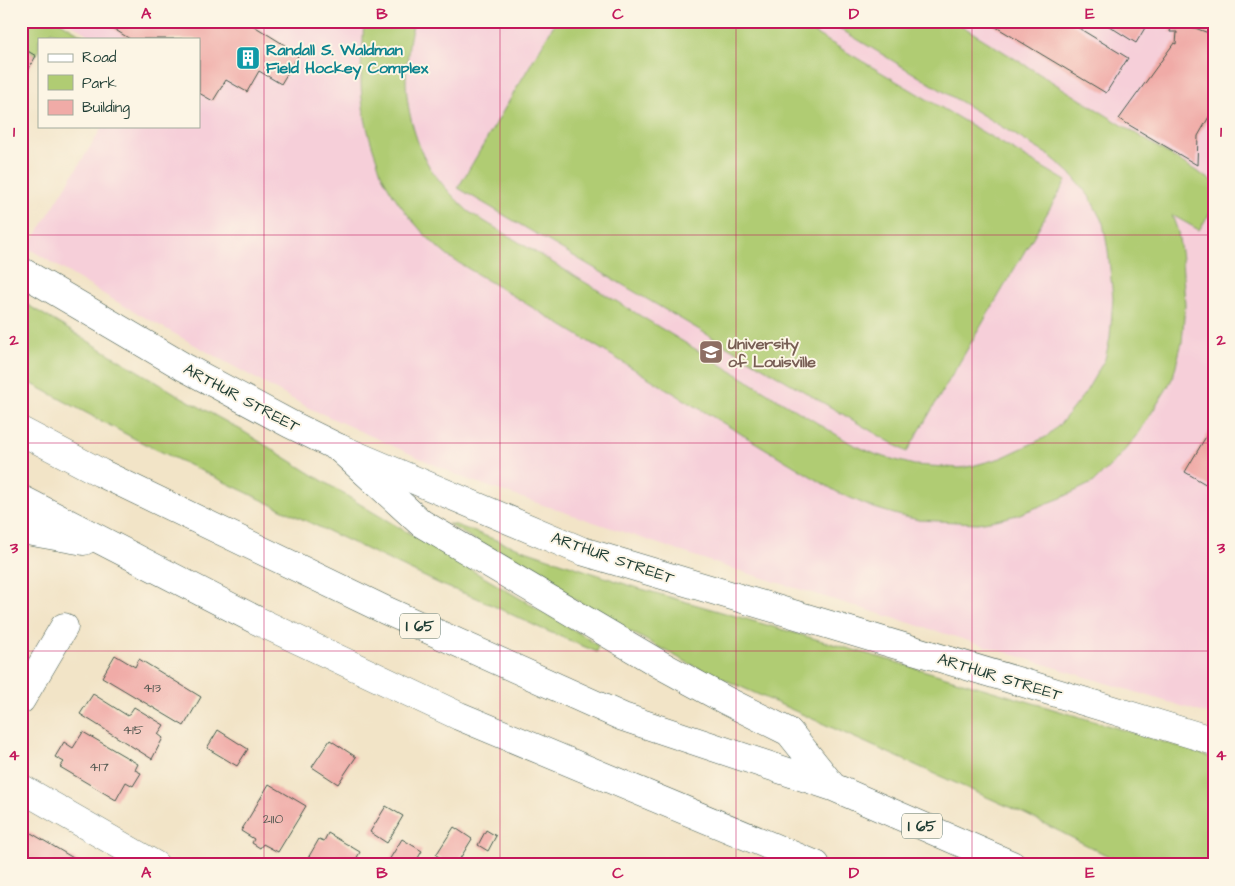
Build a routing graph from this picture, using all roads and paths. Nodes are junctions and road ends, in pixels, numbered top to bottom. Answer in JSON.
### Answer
{"nodes":[{"id":1,"x":21,"y":271,"type":"edge"},
{"id":2,"x":21,"y":431,"type":"edge"},
{"id":3,"x":338,"y":448,"type":"junction"},
{"id":4,"x":21,"y":499,"type":"edge"},
{"id":5,"x":21,"y":530,"type":"edge"},
{"id":6,"x":110,"y":545,"type":"junction"},
{"id":7,"x":64,"y":627,"type":"dead end"},
{"id":8,"x":21,"y":700,"type":"edge"},
{"id":9,"x":1214,"y":741,"type":"edge"},
{"id":10,"x":833,"y":787,"type":"junction"},
{"id":11,"x":21,"y":788,"type":"edge"},
{"id":12,"x":155,"y":865,"type":"edge"},
{"id":13,"x":816,"y":865,"type":"edge"},
{"id":14,"x":1012,"y":865,"type":"edge"}],
"edges":[{"from":1,"to":3,"type":"main road","name":"ARTHUR STREET"},
{"from":2,"to":10,"type":"main road","number":"I 65"},
{"from":3,"to":9,"type":"main road","name":"ARTHUR STREET"},
{"from":3,"to":10,"type":"main road"},
{"from":4,"to":6,"type":"main road"},
{"from":5,"to":6,"type":"main road"},
{"from":6,"to":13,"type":"main road"},
{"from":7,"to":8,"type":"main road"},
{"from":10,"to":14,"type":"main road","number":"I 65"},
{"from":11,"to":12,"type":"main road"}]}
